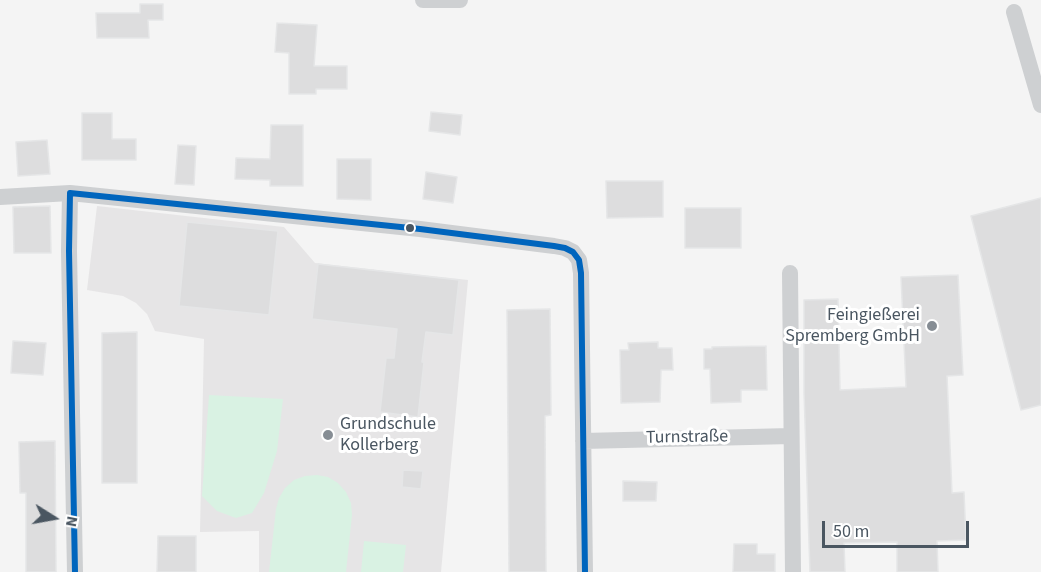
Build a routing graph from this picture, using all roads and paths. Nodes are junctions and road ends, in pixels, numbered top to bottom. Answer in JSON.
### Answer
{"nodes":[{"id":1,"x":423,"y":0,"type":"edge"},
{"id":2,"x":460,"y":0,"type":"edge"},
{"id":3,"x":1014,"y":12,"type":"dead end"},
{"id":4,"x":1041,"y":105,"type":"edge"},
{"id":5,"x":70,"y":193,"type":"junction"},
{"id":6,"x":0,"y":197,"type":"edge"},
{"id":7,"x":790,"y":273,"type":"dead end"},
{"id":8,"x":791,"y":436,"type":"junction"},
{"id":9,"x":583,"y":441,"type":"junction"},
{"id":10,"x":75,"y":572,"type":"edge"},
{"id":11,"x":585,"y":572,"type":"edge"},
{"id":12,"x":793,"y":572,"type":"edge"}],
"edges":[{"from":1,"to":2,"type":"street"},
{"from":3,"to":4,"type":"street"},
{"from":5,"to":6,"type":"street"},
{"from":5,"to":9,"type":"street"},
{"from":5,"to":10,"type":"street"},
{"from":7,"to":8,"type":"street"},
{"from":8,"to":9,"type":"street","name":"Turnstraße"},
{"from":8,"to":12,"type":"street"},
{"from":9,"to":11,"type":"street"}]}
